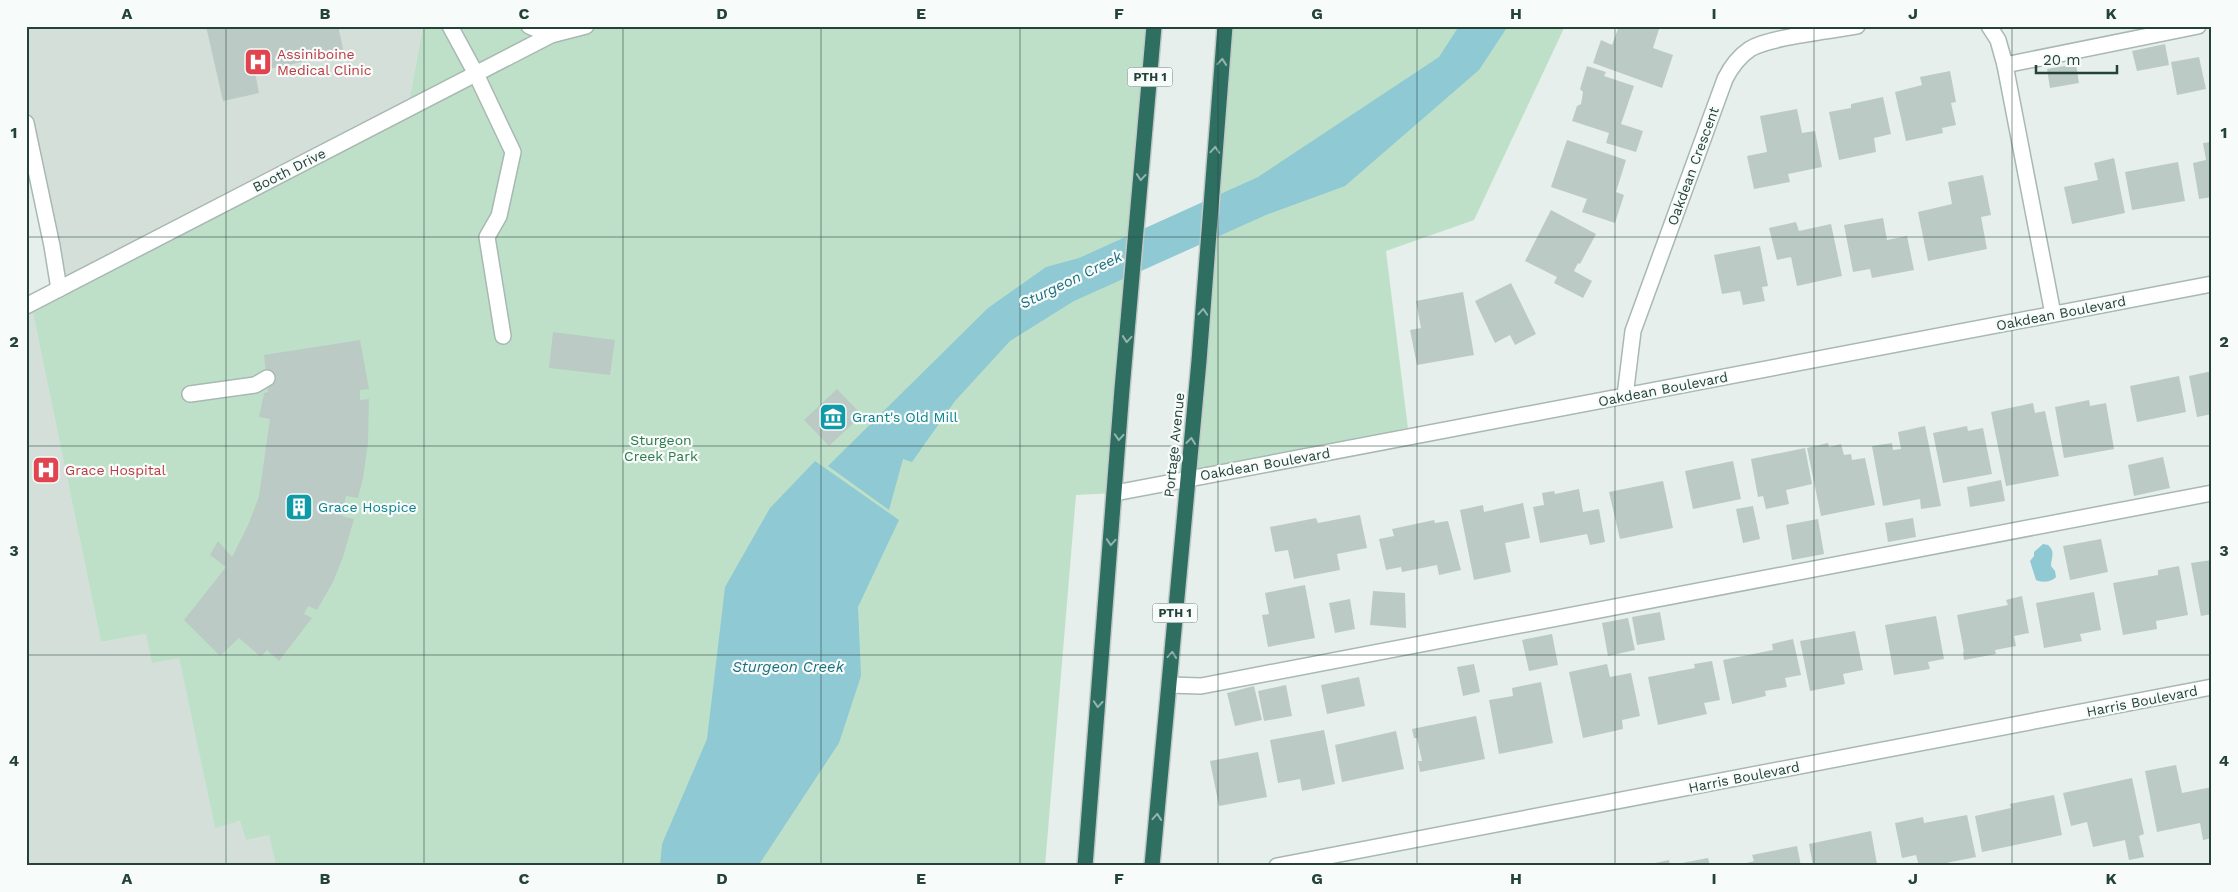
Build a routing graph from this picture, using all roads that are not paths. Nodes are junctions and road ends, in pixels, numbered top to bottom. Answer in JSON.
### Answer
{"nodes":[{"id":1,"x":450,"y":26,"type":"edge"},
{"id":2,"x":529,"y":26,"type":"edge"},
{"id":3,"x":586,"y":26,"type":"edge"},
{"id":4,"x":1154,"y":26,"type":"edge"},
{"id":5,"x":1225,"y":26,"type":"edge"},
{"id":6,"x":1857,"y":26,"type":"edge"},
{"id":7,"x":1989,"y":26,"type":"edge"},
{"id":8,"x":2198,"y":26,"type":"edge"},
{"id":9,"x":551,"y":35,"type":"junction"},
{"id":10,"x":2005,"y":64,"type":"junction"},
{"id":11,"x":476,"y":74,"type":"junction"},
{"id":12,"x":26,"y":123,"type":"edge"},
{"id":13,"x":2212,"y":284,"type":"edge"},
{"id":14,"x":59,"y":289,"type":"junction"},
{"id":15,"x":26,"y":306,"type":"edge"},
{"id":16,"x":2053,"y":314,"type":"junction"},
{"id":17,"x":503,"y":336,"type":"dead end"},
{"id":18,"x":266,"y":378,"type":"dead end"},
{"id":19,"x":190,"y":394,"type":"dead end"},
{"id":20,"x":1625,"y":396,"type":"junction"},
{"id":21,"x":1187,"y":478,"type":"junction"},
{"id":22,"x":1114,"y":493,"type":"junction"},
{"id":23,"x":2212,"y":493,"type":"edge"},
{"id":24,"x":1169,"y":685,"type":"junction"},
{"id":25,"x":2212,"y":687,"type":"edge"},
{"id":26,"x":1085,"y":866,"type":"edge"},
{"id":27,"x":1152,"y":866,"type":"edge"},
{"id":28,"x":1277,"y":866,"type":"edge"}],
"edges":[{"from":1,"to":11,"type":"street"},
{"from":2,"to":9,"type":"street"},
{"from":3,"to":9,"type":"street","name":"Booth Drive"},
{"from":4,"to":22,"type":"highway","number":"PTH 1","one_way":true},
{"from":21,"to":5,"type":"highway","name":"Portage Avenue","number":"PTH 1","one_way":true},
{"from":6,"to":20,"type":"street","name":"Oakdean Crescent"},
{"from":7,"to":10,"type":"street"},
{"from":8,"to":10,"type":"street"},
{"from":9,"to":11,"type":"street","name":"Booth Drive"},
{"from":10,"to":16,"type":"street"},
{"from":11,"to":14,"type":"street","name":"Booth Drive"},
{"from":11,"to":17,"type":"street"},
{"from":12,"to":14,"type":"street"},
{"from":13,"to":16,"type":"street","name":"Oakdean Boulevard"},
{"from":14,"to":15,"type":"street","name":"Booth Drive"},
{"from":16,"to":20,"type":"street","name":"Oakdean Boulevard"},
{"from":18,"to":19,"type":"street"},
{"from":20,"to":21,"type":"street","name":"Oakdean Boulevard"},
{"from":21,"to":22,"type":"street","name":"Oakdean Boulevard"},
{"from":24,"to":21,"type":"highway","name":"Portage Avenue","number":"PTH 1","one_way":true},
{"from":22,"to":26,"type":"highway","number":"PTH 1","one_way":true},
{"from":23,"to":24,"type":"street"},
{"from":27,"to":24,"type":"highway","name":"Portage Avenue","number":"PTH 1","one_way":true},
{"from":25,"to":28,"type":"street","name":"Harris Boulevard"}]}
